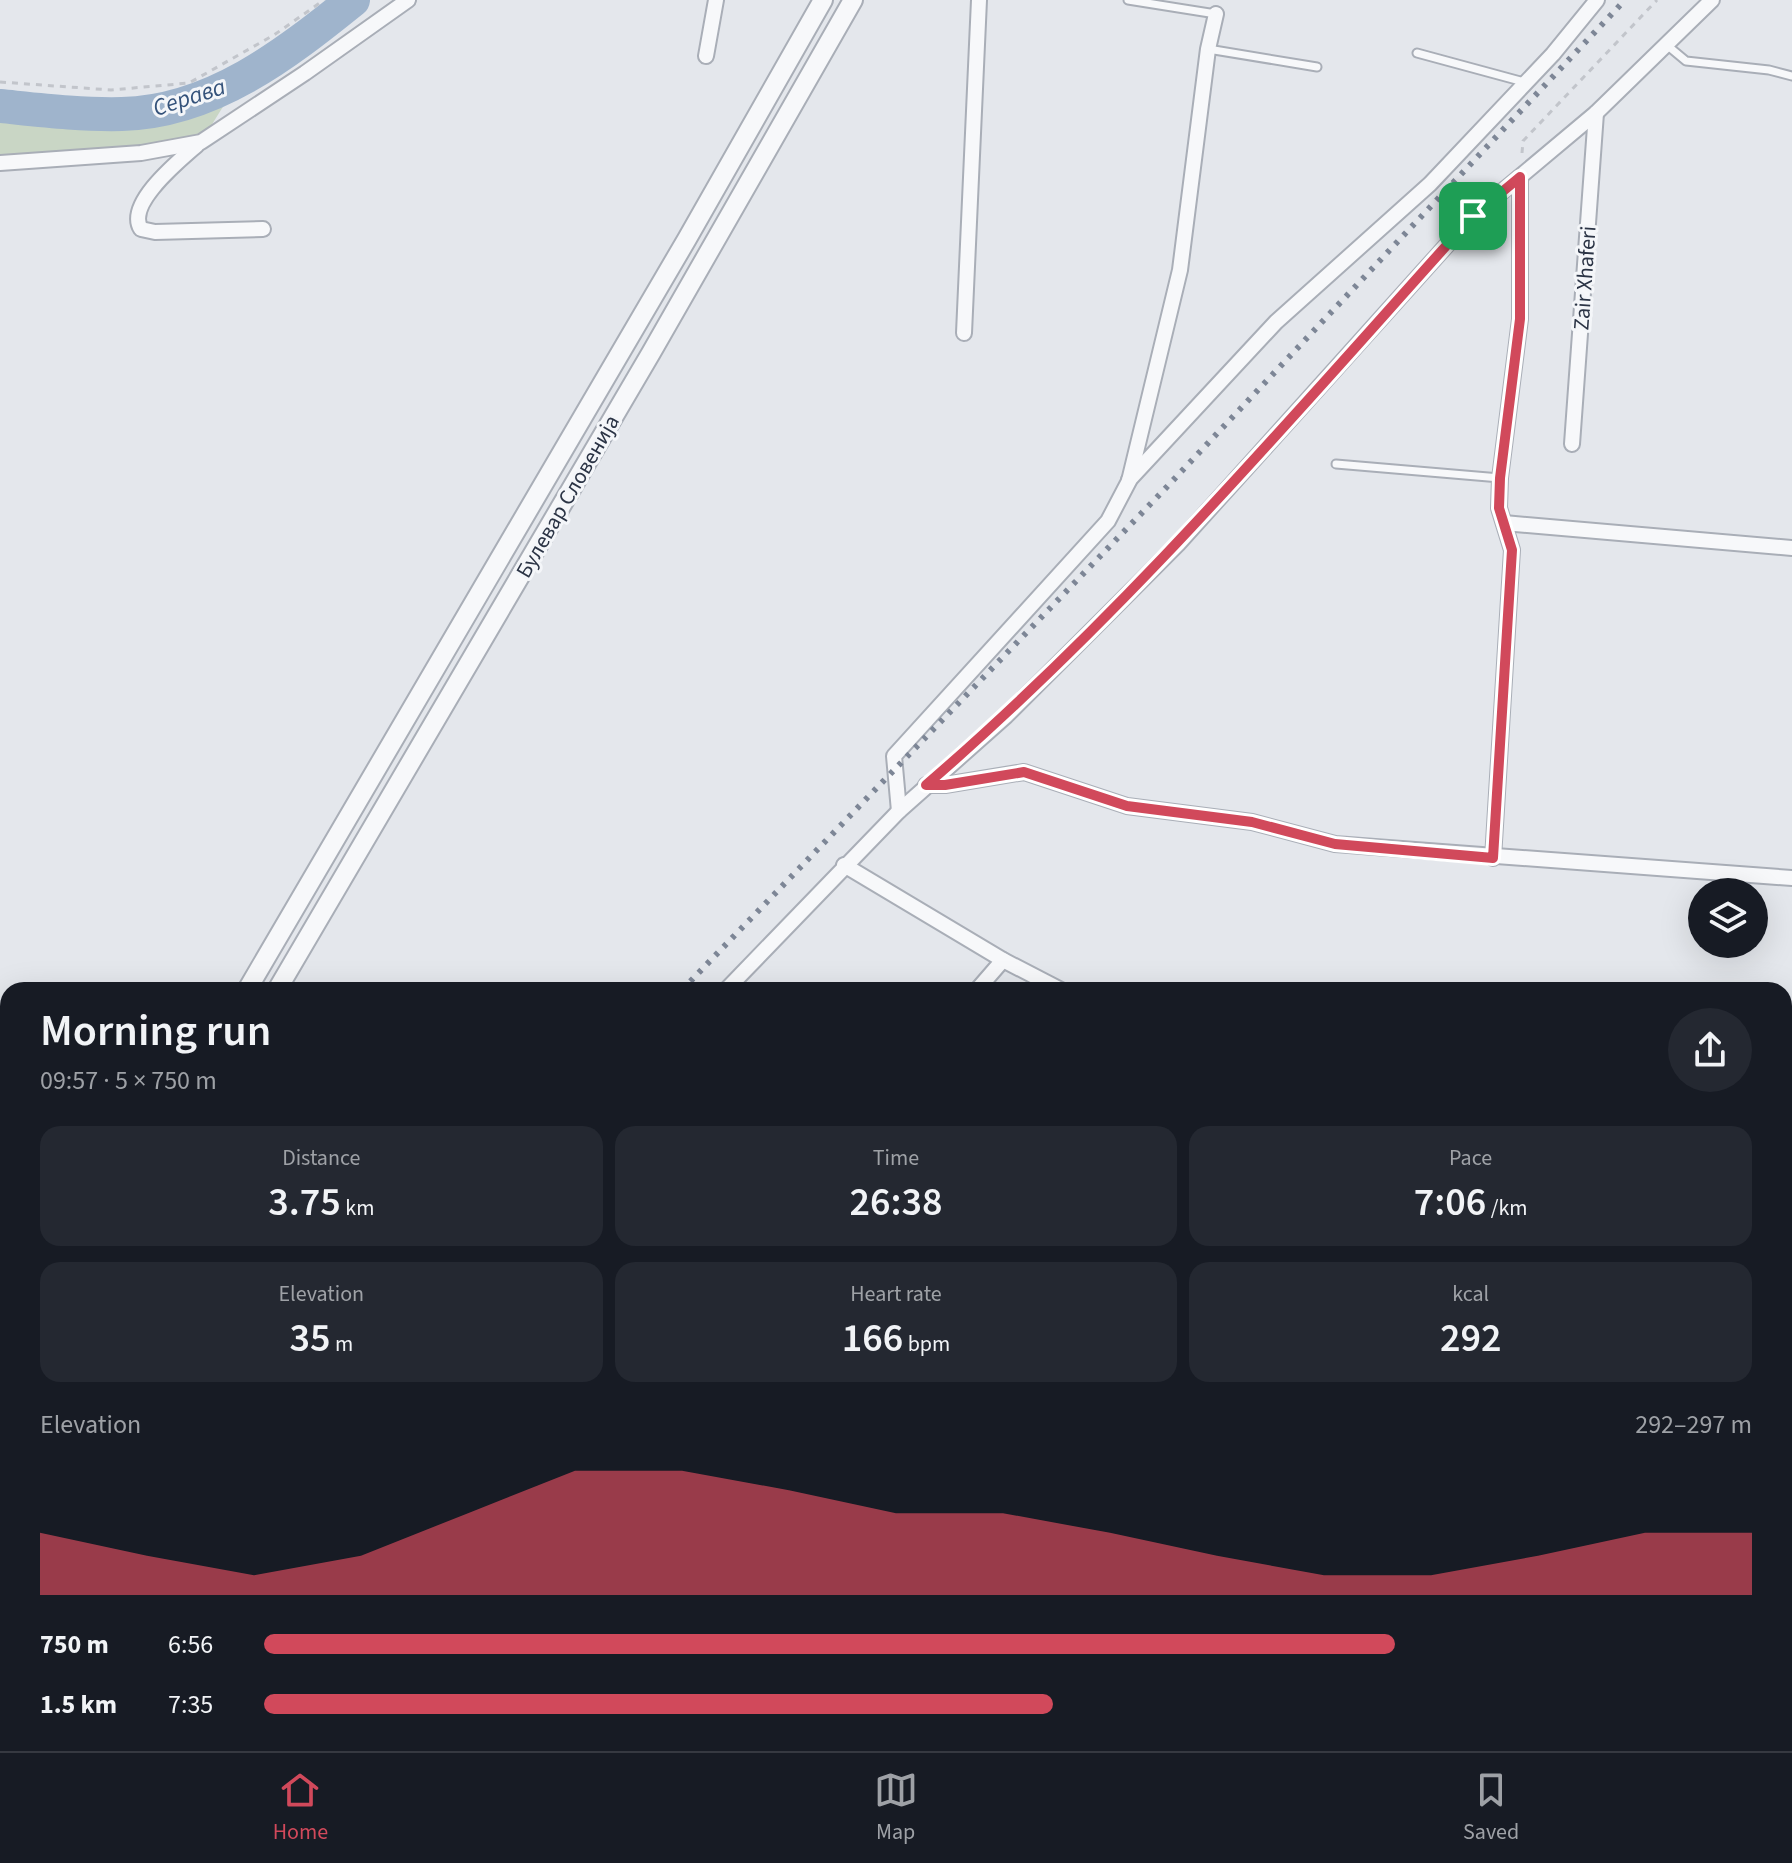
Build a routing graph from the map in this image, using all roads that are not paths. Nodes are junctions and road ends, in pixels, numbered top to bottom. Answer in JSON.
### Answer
{"nodes":[{"id":1,"x":408,"y":0,"type":"edge"},
{"id":2,"x":716,"y":0,"type":"edge"},
{"id":3,"x":823,"y":0,"type":"edge"},
{"id":4,"x":853,"y":0,"type":"edge"},
{"id":5,"x":979,"y":0,"type":"edge"},
{"id":6,"x":1128,"y":0,"type":"edge"},
{"id":7,"x":1597,"y":0,"type":"edge"},
{"id":8,"x":1712,"y":0,"type":"edge"},
{"id":9,"x":1216,"y":14,"type":"joint"},
{"id":10,"x":1668,"y":46,"type":"junction"},
{"id":11,"x":1208,"y":49,"type":"junction"},
{"id":12,"x":1417,"y":53,"type":"dead end"},
{"id":13,"x":706,"y":56,"type":"dead end"},
{"id":14,"x":1317,"y":67,"type":"dead end"},
{"id":15,"x":1792,"y":76,"type":"edge"},
{"id":16,"x":1526,"y":83,"type":"junction"},
{"id":17,"x":1596,"y":113,"type":"junction"},
{"id":18,"x":201,"y":142,"type":"junction"},
{"id":19,"x":0,"y":163,"type":"edge"},
{"id":20,"x":1520,"y":177,"type":"junction"},
{"id":21,"x":263,"y":229,"type":"dead end"},
{"id":22,"x":964,"y":333,"type":"dead end"},
{"id":23,"x":1572,"y":444,"type":"dead end"},
{"id":24,"x":1336,"y":464,"type":"dead end"},
{"id":25,"x":1500,"y":478,"type":"junction"},
{"id":26,"x":1129,"y":481,"type":"junction"},
{"id":27,"x":1504,"y":523,"type":"junction"},
{"id":28,"x":1792,"y":548,"type":"edge"},
{"id":29,"x":926,"y":785,"type":"junction"},
{"id":30,"x":899,"y":811,"type":"junction"},
{"id":31,"x":1493,"y":858,"type":"junction"},
{"id":32,"x":844,"y":865,"type":"junction"},
{"id":33,"x":1792,"y":878,"type":"edge"},
{"id":34,"x":1003,"y":960,"type":"junction"},
{"id":35,"x":252,"y":982,"type":"edge"},
{"id":36,"x":282,"y":982,"type":"edge"},
{"id":37,"x":734,"y":982,"type":"edge"},
{"id":38,"x":984,"y":982,"type":"edge"},
{"id":39,"x":1046,"y":982,"type":"edge"}],
"edges":[{"from":1,"to":18,"type":"street"},
{"from":2,"to":13,"type":"street"},
{"from":3,"to":35,"type":"street","name":"Булевар Словенија"},
{"from":4,"to":36,"type":"street","name":"Булевар Словенија"},
{"from":5,"to":22,"type":"street"},
{"from":6,"to":9,"type":"lane"},
{"from":7,"to":16,"type":"street"},
{"from":8,"to":10,"type":"street"},
{"from":9,"to":11,"type":"street"},
{"from":10,"to":15,"type":"lane"},
{"from":10,"to":17,"type":"street"},
{"from":11,"to":14,"type":"lane"},
{"from":11,"to":26,"type":"street"},
{"from":12,"to":16,"type":"lane"},
{"from":16,"to":26,"type":"street"},
{"from":17,"to":20,"type":"street"},
{"from":17,"to":23,"type":"street","name":"Zair Xhaferi"},
{"from":18,"to":19,"type":"street"},
{"from":18,"to":21,"type":"street"},
{"from":20,"to":25,"type":"street"},
{"from":20,"to":29,"type":"street"},
{"from":24,"to":25,"type":"lane"},
{"from":25,"to":27,"type":"street"},
{"from":26,"to":30,"type":"street"},
{"from":27,"to":28,"type":"street"},
{"from":27,"to":31,"type":"street"},
{"from":29,"to":30,"type":"street"},
{"from":29,"to":31,"type":"street"},
{"from":30,"to":32,"type":"street"},
{"from":31,"to":33,"type":"street"},
{"from":32,"to":34,"type":"street"},
{"from":32,"to":37,"type":"street"},
{"from":34,"to":38,"type":"street"},
{"from":34,"to":39,"type":"street"}]}
